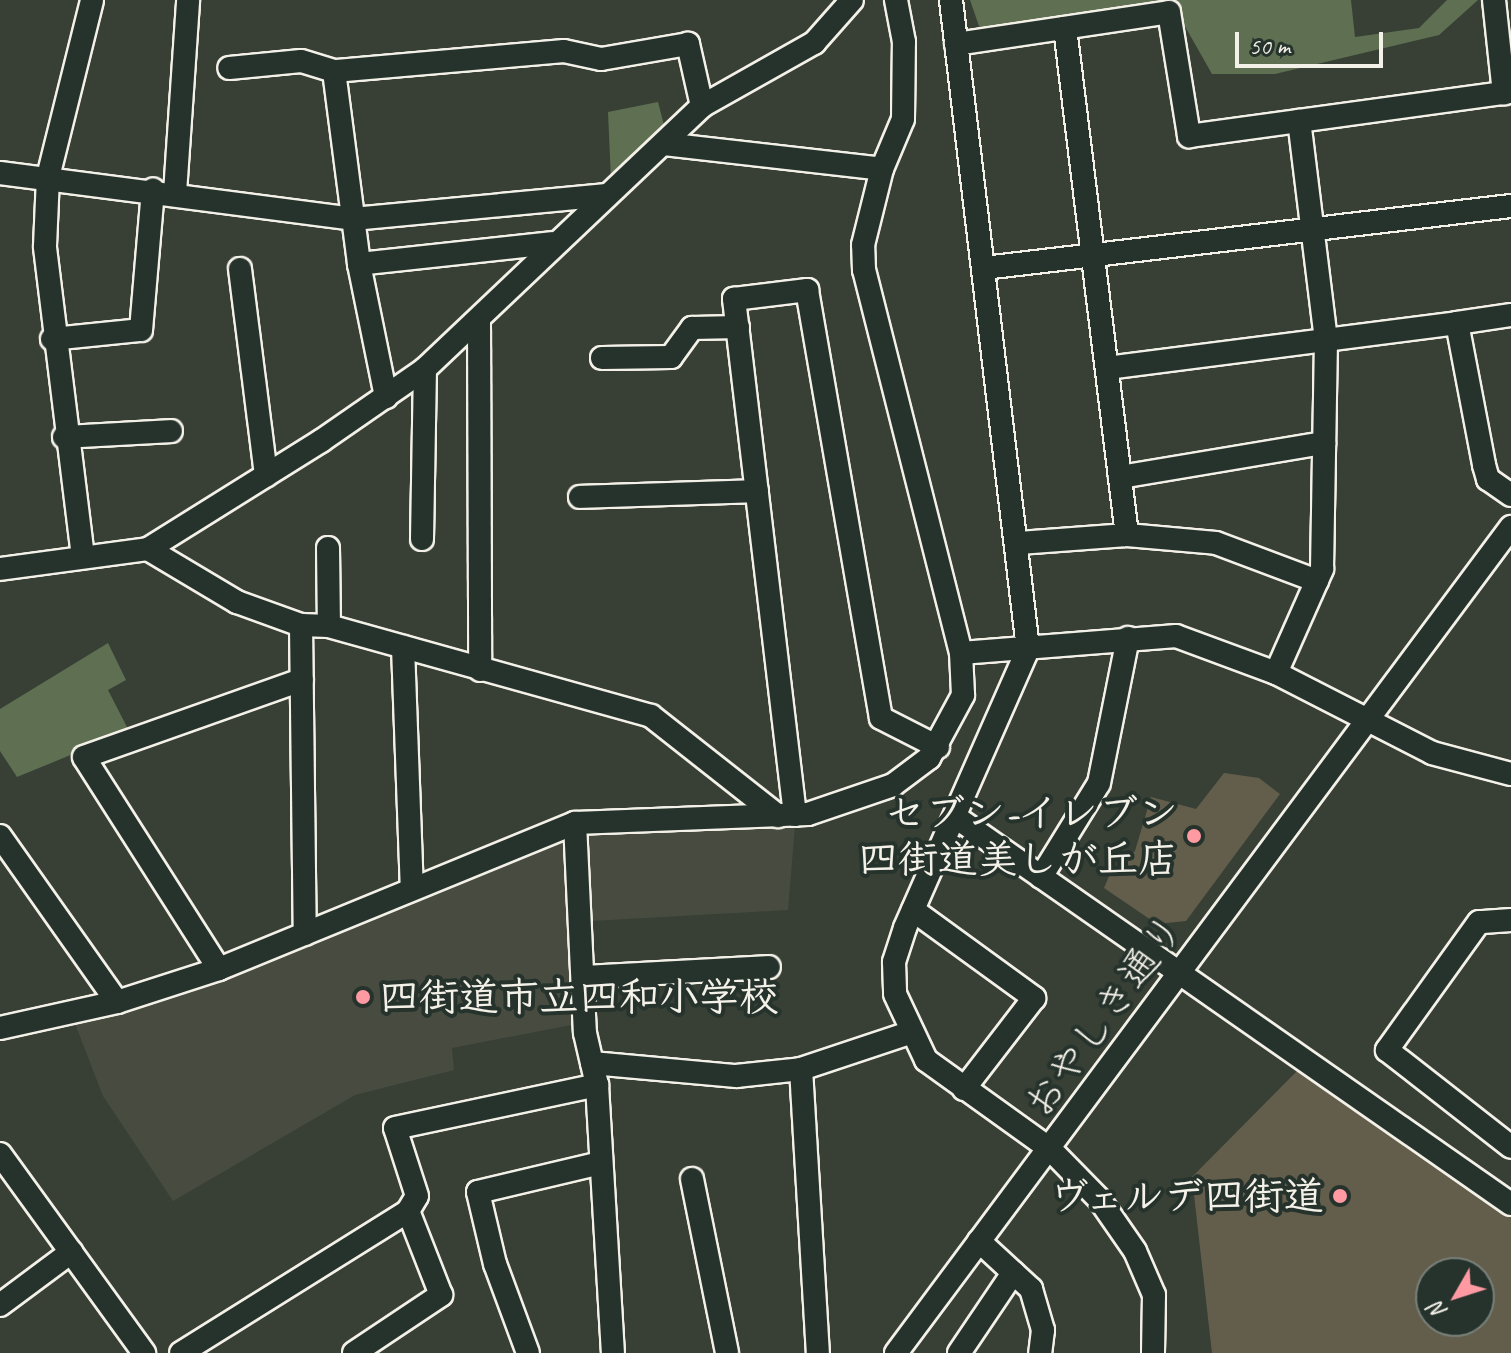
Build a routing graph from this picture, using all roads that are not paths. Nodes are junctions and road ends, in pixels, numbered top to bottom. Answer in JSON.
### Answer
{"nodes":[{"id":1,"x":92,"y":0,"type":"edge"},
{"id":2,"x":188,"y":0,"type":"edge"},
{"id":3,"x":852,"y":0,"type":"edge"},
{"id":4,"x":896,"y":0,"type":"edge"},
{"id":5,"x":951,"y":0,"type":"edge"},
{"id":6,"x":1494,"y":0,"type":"edge"},
{"id":7,"x":1065,"y":28,"type":"junction"},
{"id":8,"x":956,"y":44,"type":"junction"},
{"id":9,"x":229,"y":68,"type":"dead end"},
{"id":10,"x":334,"y":71,"type":"junction"},
{"id":11,"x":1508,"y":92,"type":"edge"},
{"id":12,"x":702,"y":106,"type":"junction"},
{"id":13,"x":1299,"y":121,"type":"junction"},
{"id":14,"x":664,"y":144,"type":"junction"},
{"id":15,"x":882,"y":169,"type":"junction"},
{"id":16,"x":0,"y":173,"type":"edge"},
{"id":17,"x":48,"y":177,"type":"junction"},
{"id":18,"x":164,"y":191,"type":"junction"},
{"id":19,"x":607,"y":195,"type":"junction"},
{"id":20,"x":1511,"y":206,"type":"edge"},
{"id":21,"x":353,"y":219,"type":"junction"},
{"id":22,"x":1313,"y":231,"type":"junction"},
{"id":23,"x":552,"y":243,"type":"junction"},
{"id":24,"x":1093,"y":255,"type":"junction"},
{"id":25,"x":359,"y":264,"type":"junction"},
{"id":26,"x":984,"y":268,"type":"junction"},
{"id":27,"x":240,"y":269,"type":"dead end"},
{"id":28,"x":1511,"y":315,"type":"edge"},
{"id":29,"x":479,"y":320,"type":"junction"},
{"id":30,"x":1457,"y":323,"type":"junction"},
{"id":31,"x":738,"y":327,"type":"junction"},
{"id":32,"x":52,"y":339,"type":"junction"},
{"id":33,"x":1326,"y":340,"type":"junction"},
{"id":34,"x":602,"y":358,"type":"dead end"},
{"id":35,"x":1107,"y":368,"type":"junction"},
{"id":36,"x":425,"y":369,"type":"junction"},
{"id":37,"x":386,"y":397,"type":"junction"},
{"id":38,"x":171,"y":431,"type":"dead end"},
{"id":39,"x":64,"y":437,"type":"junction"},
{"id":40,"x":1324,"y":443,"type":"junction"},
{"id":41,"x":266,"y":475,"type":"junction"},
{"id":42,"x":1120,"y":477,"type":"junction"},
{"id":43,"x":757,"y":491,"type":"junction"},
{"id":44,"x":1511,"y":495,"type":"edge"},
{"id":45,"x":580,"y":497,"type":"dead end"},
{"id":46,"x":1511,"y":527,"type":"edge"},
{"id":47,"x":1127,"y":535,"type":"junction"},
{"id":48,"x":422,"y":539,"type":"dead end"},
{"id":49,"x":1019,"y":543,"type":"junction"},
{"id":50,"x":328,"y":548,"type":"dead end"},
{"id":51,"x":148,"y":549,"type":"junction"},
{"id":52,"x":83,"y":557,"type":"junction"},
{"id":53,"x":0,"y":569,"type":"edge"},
{"id":54,"x":1317,"y":581,"type":"junction"},
{"id":55,"x":301,"y":625,"type":"junction"},
{"id":56,"x":329,"y":626,"type":"junction"},
{"id":57,"x":1128,"y":638,"type":"junction"},
{"id":58,"x":403,"y":647,"type":"junction"},
{"id":59,"x":1028,"y":649,"type":"junction"},
{"id":60,"x":961,"y":653,"type":"junction"},
{"id":61,"x":480,"y":670,"type":"junction"},
{"id":62,"x":1276,"y":673,"type":"junction"},
{"id":63,"x":302,"y":680,"type":"junction"},
{"id":64,"x":1366,"y":719,"type":"junction"},
{"id":65,"x":938,"y":747,"type":"junction"},
{"id":66,"x":1511,"y":774,"type":"edge"},
{"id":67,"x":786,"y":816,"type":"junction"},
{"id":68,"x":957,"y":818,"type":"junction"},
{"id":69,"x":575,"y":823,"type":"junction"},
{"id":70,"x":0,"y":836,"type":"edge"},
{"id":71,"x":1041,"y":877,"type":"junction"},
{"id":72,"x":412,"y":887,"type":"junction"},
{"id":73,"x":913,"y":910,"type":"junction"},
{"id":74,"x":1511,"y":920,"type":"edge"},
{"id":75,"x":305,"y":934,"type":"junction"},
{"id":76,"x":769,"y":967,"type":"dead end"},
{"id":77,"x":219,"y":969,"type":"junction"},
{"id":78,"x":1180,"y":972,"type":"junction"},
{"id":79,"x":586,"y":977,"type":"junction"},
{"id":80,"x":117,"y":1002,"type":"junction"},
{"id":81,"x":0,"y":1028,"type":"edge"},
{"id":82,"x":909,"y":1033,"type":"junction"},
{"id":83,"x":801,"y":1069,"type":"junction"},
{"id":84,"x":595,"y":1074,"type":"junction"},
{"id":85,"x":964,"y":1089,"type":"junction"},
{"id":86,"x":1511,"y":1147,"type":"edge"},
{"id":87,"x":1050,"y":1149,"type":"junction"},
{"id":88,"x":0,"y":1154,"type":"edge"},
{"id":89,"x":601,"y":1163,"type":"junction"},
{"id":90,"x":692,"y":1179,"type":"dead end"},
{"id":91,"x":1511,"y":1204,"type":"edge"},
{"id":92,"x":408,"y":1211,"type":"junction"},
{"id":93,"x":979,"y":1241,"type":"junction"},
{"id":94,"x":71,"y":1252,"type":"junction"},
{"id":95,"x":1013,"y":1273,"type":"junction"},
{"id":96,"x":0,"y":1305,"type":"edge"},
{"id":97,"x":144,"y":1353,"type":"edge"},
{"id":98,"x":181,"y":1353,"type":"edge"},
{"id":99,"x":354,"y":1353,"type":"edge"},
{"id":100,"x":528,"y":1353,"type":"edge"},
{"id":101,"x":613,"y":1353,"type":"edge"},
{"id":102,"x":727,"y":1353,"type":"edge"},
{"id":103,"x":818,"y":1353,"type":"edge"},
{"id":104,"x":896,"y":1353,"type":"edge"},
{"id":105,"x":959,"y":1353,"type":"edge"},
{"id":106,"x":1040,"y":1353,"type":"edge"},
{"id":107,"x":1153,"y":1353,"type":"edge"}],
"edges":[{"from":1,"to":17,"type":"street"},
{"from":2,"to":18,"type":"street"},
{"from":3,"to":12,"type":"street"},
{"from":4,"to":15,"type":"street"},
{"from":5,"to":8,"type":"street"},
{"from":6,"to":11,"type":"street"},
{"from":7,"to":8,"type":"street"},
{"from":7,"to":13,"type":"street"},
{"from":7,"to":24,"type":"street"},
{"from":8,"to":26,"type":"street"},
{"from":9,"to":10,"type":"street"},
{"from":10,"to":12,"type":"street"},
{"from":10,"to":21,"type":"street"},
{"from":11,"to":13,"type":"street"},
{"from":12,"to":14,"type":"street"},
{"from":13,"to":22,"type":"street"},
{"from":14,"to":15,"type":"street"},
{"from":14,"to":19,"type":"street"},
{"from":15,"to":60,"type":"street"},
{"from":16,"to":17,"type":"street"},
{"from":17,"to":18,"type":"street"},
{"from":17,"to":32,"type":"street"},
{"from":18,"to":21,"type":"street"},
{"from":18,"to":32,"type":"street"},
{"from":19,"to":21,"type":"street"},
{"from":19,"to":23,"type":"street"},
{"from":20,"to":22,"type":"street"},
{"from":21,"to":25,"type":"street"},
{"from":22,"to":24,"type":"street"},
{"from":22,"to":33,"type":"street"},
{"from":23,"to":25,"type":"street"},
{"from":23,"to":29,"type":"street"},
{"from":24,"to":26,"type":"street"},
{"from":24,"to":35,"type":"street"},
{"from":25,"to":37,"type":"street"},
{"from":26,"to":49,"type":"street"},
{"from":27,"to":41,"type":"street"},
{"from":28,"to":30,"type":"street"},
{"from":29,"to":36,"type":"street"},
{"from":29,"to":61,"type":"street"},
{"from":30,"to":33,"type":"street"},
{"from":30,"to":44,"type":"street"},
{"from":31,"to":34,"type":"street"},
{"from":31,"to":43,"type":"street"},
{"from":31,"to":65,"type":"street"},
{"from":32,"to":39,"type":"street"},
{"from":33,"to":35,"type":"street"},
{"from":33,"to":40,"type":"street"},
{"from":35,"to":42,"type":"street"},
{"from":36,"to":37,"type":"street"},
{"from":36,"to":48,"type":"street"},
{"from":37,"to":41,"type":"street"},
{"from":38,"to":39,"type":"street"},
{"from":39,"to":52,"type":"street"},
{"from":40,"to":42,"type":"street"},
{"from":40,"to":54,"type":"street"},
{"from":41,"to":51,"type":"street"},
{"from":42,"to":47,"type":"street"},
{"from":43,"to":45,"type":"street"},
{"from":43,"to":67,"type":"street"},
{"from":46,"to":64,"type":"street","name":"おやしき通り"},
{"from":47,"to":49,"type":"street"},
{"from":47,"to":54,"type":"street"},
{"from":49,"to":59,"type":"street"},
{"from":50,"to":56,"type":"street"},
{"from":51,"to":52,"type":"street"},
{"from":51,"to":55,"type":"street"},
{"from":52,"to":53,"type":"street"},
{"from":54,"to":62,"type":"street"},
{"from":55,"to":56,"type":"street"},
{"from":55,"to":63,"type":"street"},
{"from":56,"to":58,"type":"street"},
{"from":57,"to":59,"type":"street"},
{"from":57,"to":62,"type":"street"},
{"from":57,"to":71,"type":"street"},
{"from":58,"to":61,"type":"street"},
{"from":58,"to":72,"type":"street"},
{"from":59,"to":60,"type":"street"},
{"from":59,"to":68,"type":"street"},
{"from":60,"to":65,"type":"street"},
{"from":61,"to":67,"type":"street"},
{"from":62,"to":64,"type":"street"},
{"from":63,"to":75,"type":"street"},
{"from":63,"to":77,"type":"street"},
{"from":64,"to":66,"type":"street"},
{"from":64,"to":78,"type":"street","name":"おやしき通り"},
{"from":65,"to":67,"type":"street"},
{"from":67,"to":69,"type":"street"},
{"from":68,"to":71,"type":"street"},
{"from":68,"to":73,"type":"street"},
{"from":69,"to":72,"type":"street"},
{"from":69,"to":79,"type":"street"},
{"from":70,"to":80,"type":"street"},
{"from":71,"to":78,"type":"street"},
{"from":72,"to":75,"type":"street"},
{"from":73,"to":82,"type":"street"},
{"from":73,"to":85,"type":"street"},
{"from":74,"to":86,"type":"street"},
{"from":75,"to":77,"type":"street"},
{"from":76,"to":79,"type":"street"},
{"from":77,"to":80,"type":"street"},
{"from":78,"to":87,"type":"street","name":"おやしき通り"},
{"from":78,"to":91,"type":"street"},
{"from":79,"to":84,"type":"street"},
{"from":80,"to":81,"type":"street"},
{"from":82,"to":83,"type":"street"},
{"from":82,"to":85,"type":"street"},
{"from":83,"to":84,"type":"street"},
{"from":83,"to":103,"type":"street"},
{"from":84,"to":89,"type":"street"},
{"from":84,"to":92,"type":"street"},
{"from":85,"to":87,"type":"street"},
{"from":87,"to":93,"type":"street","name":"おやしき通り"},
{"from":87,"to":107,"type":"street"},
{"from":88,"to":94,"type":"street"},
{"from":89,"to":100,"type":"street"},
{"from":89,"to":101,"type":"street"},
{"from":90,"to":102,"type":"street"},
{"from":92,"to":98,"type":"street"},
{"from":92,"to":99,"type":"street"},
{"from":93,"to":95,"type":"street"},
{"from":93,"to":104,"type":"street","name":"おやしき通り"},
{"from":94,"to":96,"type":"street"},
{"from":94,"to":97,"type":"street"},
{"from":95,"to":105,"type":"street"},
{"from":95,"to":106,"type":"street"}]}
